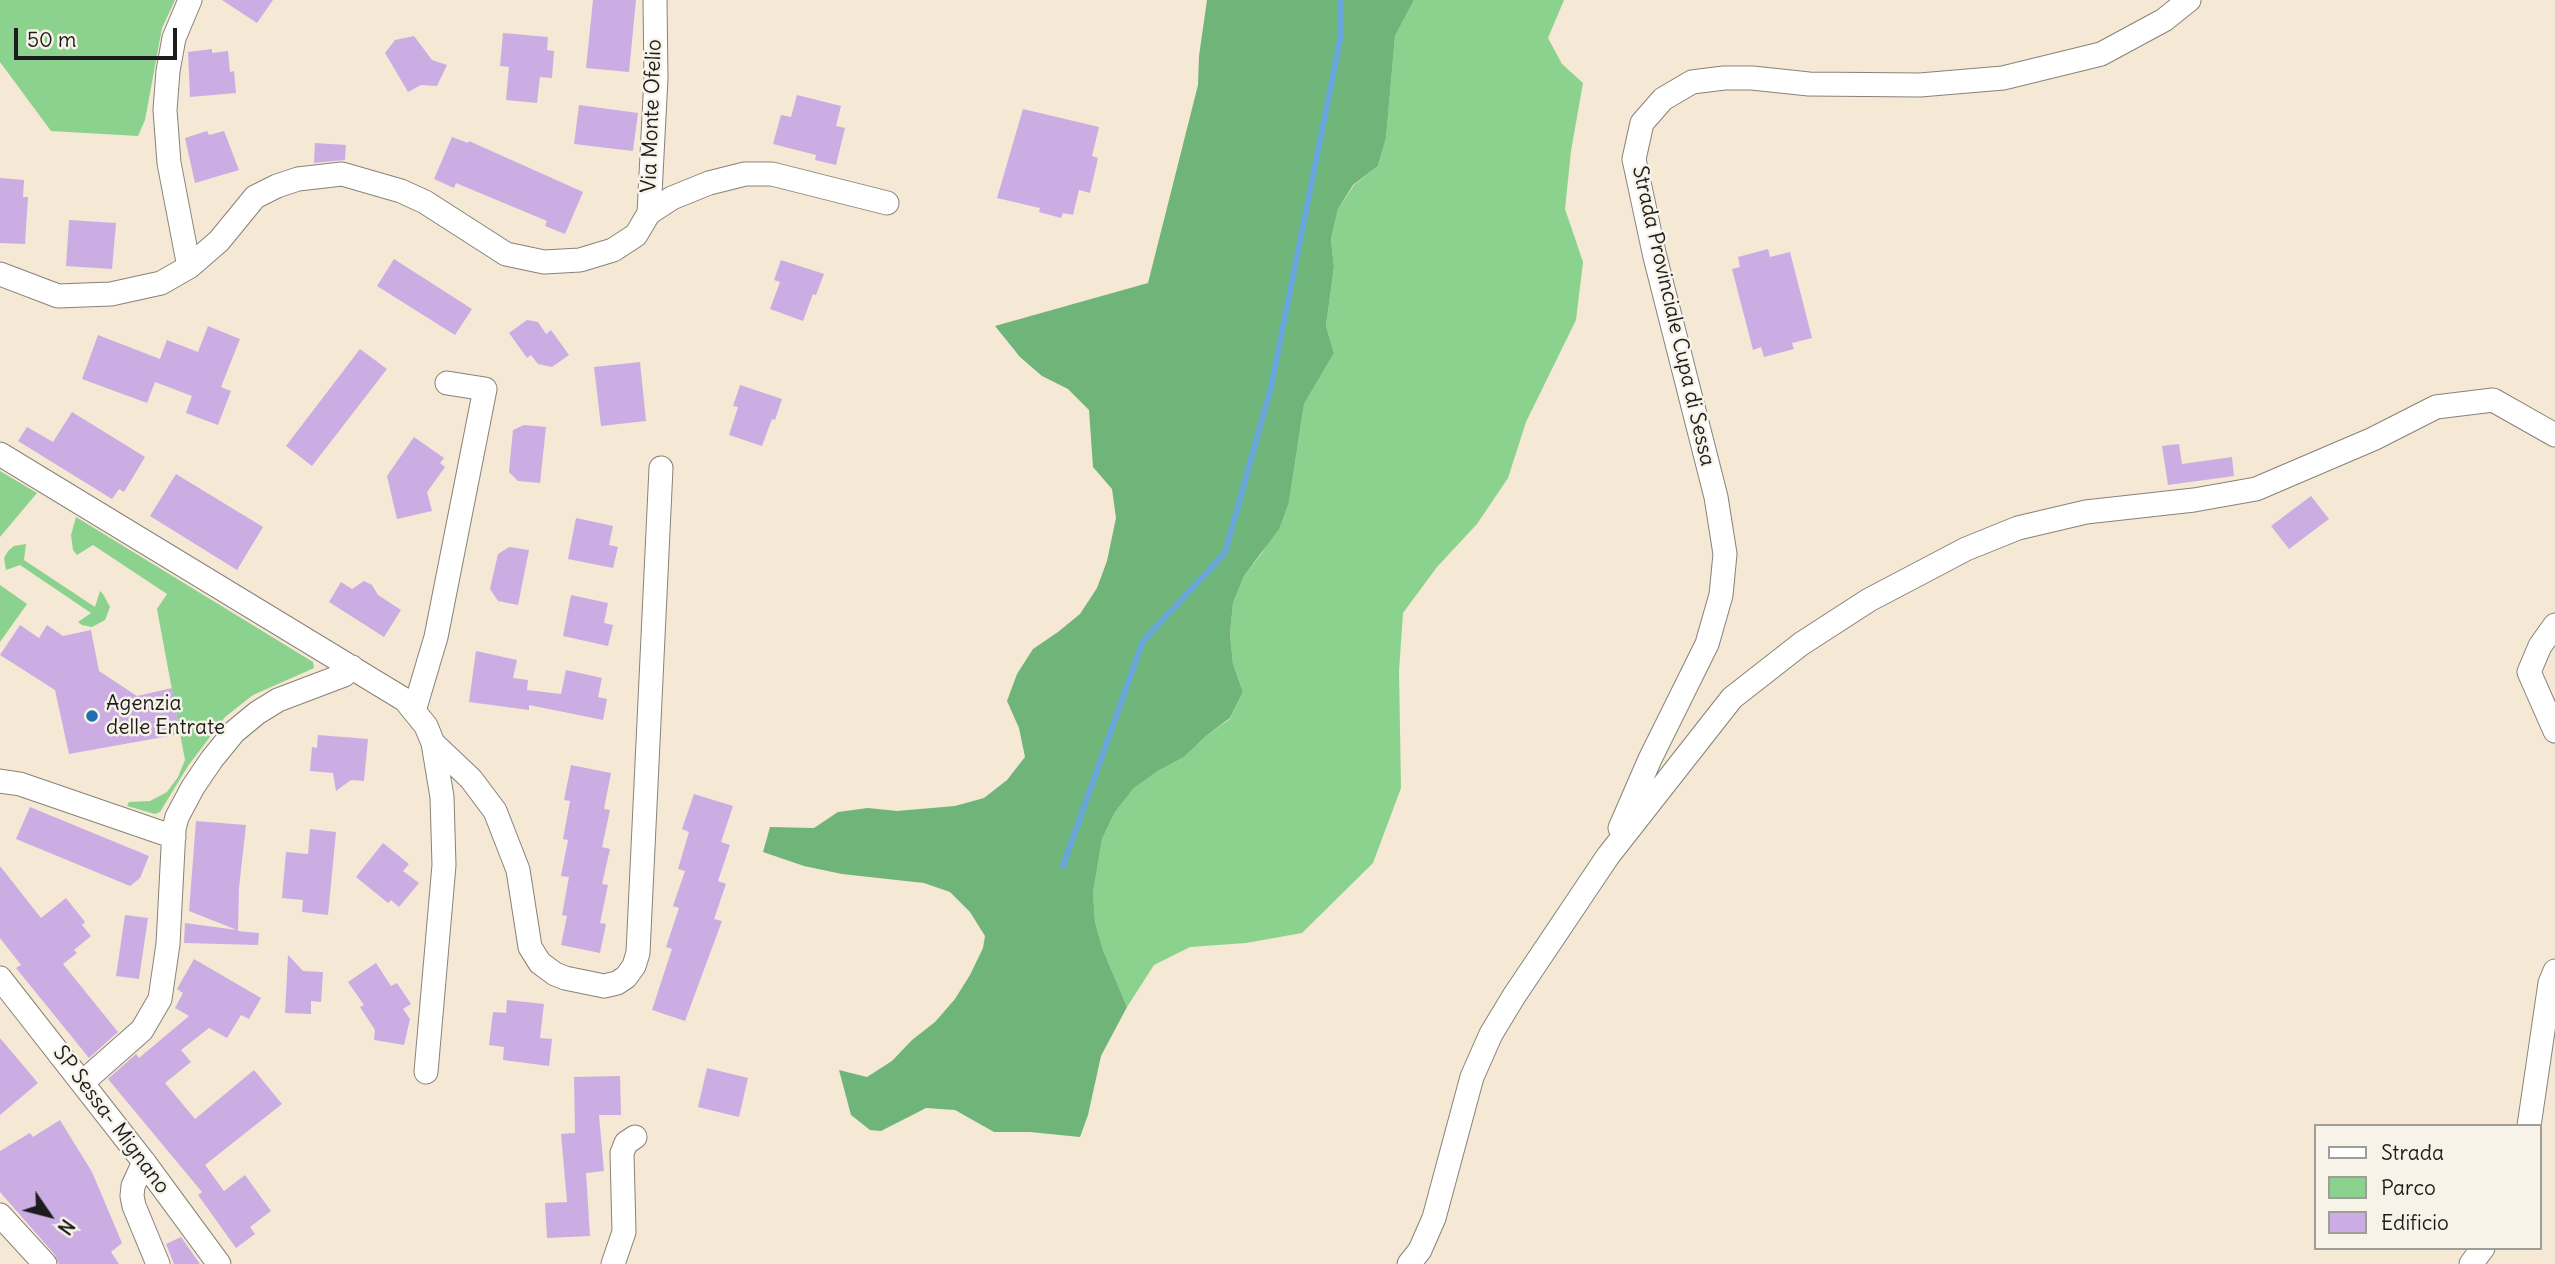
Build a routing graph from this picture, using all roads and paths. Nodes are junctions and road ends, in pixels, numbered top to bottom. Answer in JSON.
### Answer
{"nodes":[{"id":1,"x":190,"y":0,"type":"edge"},
{"id":2,"x":655,"y":0,"type":"edge"},
{"id":3,"x":2189,"y":0,"type":"edge"},
{"id":4,"x":887,"y":203,"type":"dead end"},
{"id":5,"x":649,"y":213,"type":"junction"},
{"id":6,"x":189,"y":267,"type":"junction"},
{"id":7,"x":0,"y":274,"type":"edge"},
{"id":8,"x":447,"y":383,"type":"dead end"},
{"id":9,"x":2555,"y":435,"type":"edge"},
{"id":10,"x":0,"y":454,"type":"edge"},
{"id":11,"x":661,"y":468,"type":"dead end"},
{"id":12,"x":2555,"y":625,"type":"edge"},
{"id":13,"x":352,"y":667,"type":"junction"},
{"id":14,"x":414,"y":710,"type":"junction"},
{"id":15,"x":2555,"y":731,"type":"edge"},
{"id":16,"x":433,"y":743,"type":"junction"},
{"id":17,"x":0,"y":781,"type":"edge"},
{"id":18,"x":174,"y":837,"type":"junction"},
{"id":19,"x":1608,"y":856,"type":"junction"},
{"id":20,"x":2555,"y":971,"type":"edge"},
{"id":21,"x":0,"y":978,"type":"edge"},
{"id":22,"x":426,"y":1072,"type":"dead end"},
{"id":23,"x":83,"y":1083,"type":"junction"},
{"id":24,"x":2529,"y":1124,"type":"edge"},
{"id":25,"x":635,"y":1137,"type":"dead end"},
{"id":26,"x":145,"y":1162,"type":"junction"},
{"id":27,"x":0,"y":1215,"type":"edge"},
{"id":28,"x":1418,"y":1259,"type":"edge"},
{"id":29,"x":44,"y":1264,"type":"edge"},
{"id":30,"x":158,"y":1264,"type":"edge"},
{"id":31,"x":219,"y":1264,"type":"edge"},
{"id":32,"x":613,"y":1264,"type":"edge"}],
"edges":[{"from":1,"to":6,"type":"street"},
{"from":2,"to":5,"type":"street","name":"Via Monte Ofelio"},
{"from":3,"to":19,"type":"street","name":"Strada Provinciale Cupa di Sessa"},
{"from":4,"to":5,"type":"street"},
{"from":5,"to":6,"type":"street","name":"Via Monte Ofelio"},
{"from":6,"to":7,"type":"street","name":"Via Monte Ofelio"},
{"from":8,"to":14,"type":"street"},
{"from":9,"to":19,"type":"street"},
{"from":10,"to":13,"type":"street"},
{"from":11,"to":16,"type":"street"},
{"from":12,"to":15,"type":"street"},
{"from":13,"to":14,"type":"street"},
{"from":13,"to":18,"type":"street"},
{"from":14,"to":16,"type":"street"},
{"from":16,"to":22,"type":"street"},
{"from":17,"to":18,"type":"street"},
{"from":18,"to":23,"type":"street"},
{"from":19,"to":28,"type":"street"},
{"from":20,"to":24,"type":"street"},
{"from":21,"to":23,"type":"street","name":"SP Sessa- Mignano"},
{"from":23,"to":26,"type":"street","name":"SP Sessa- Mignano"},
{"from":25,"to":32,"type":"street"},
{"from":26,"to":30,"type":"street"},
{"from":26,"to":31,"type":"street","name":"SP Sessa- Mignano"},
{"from":27,"to":29,"type":"street"}]}
